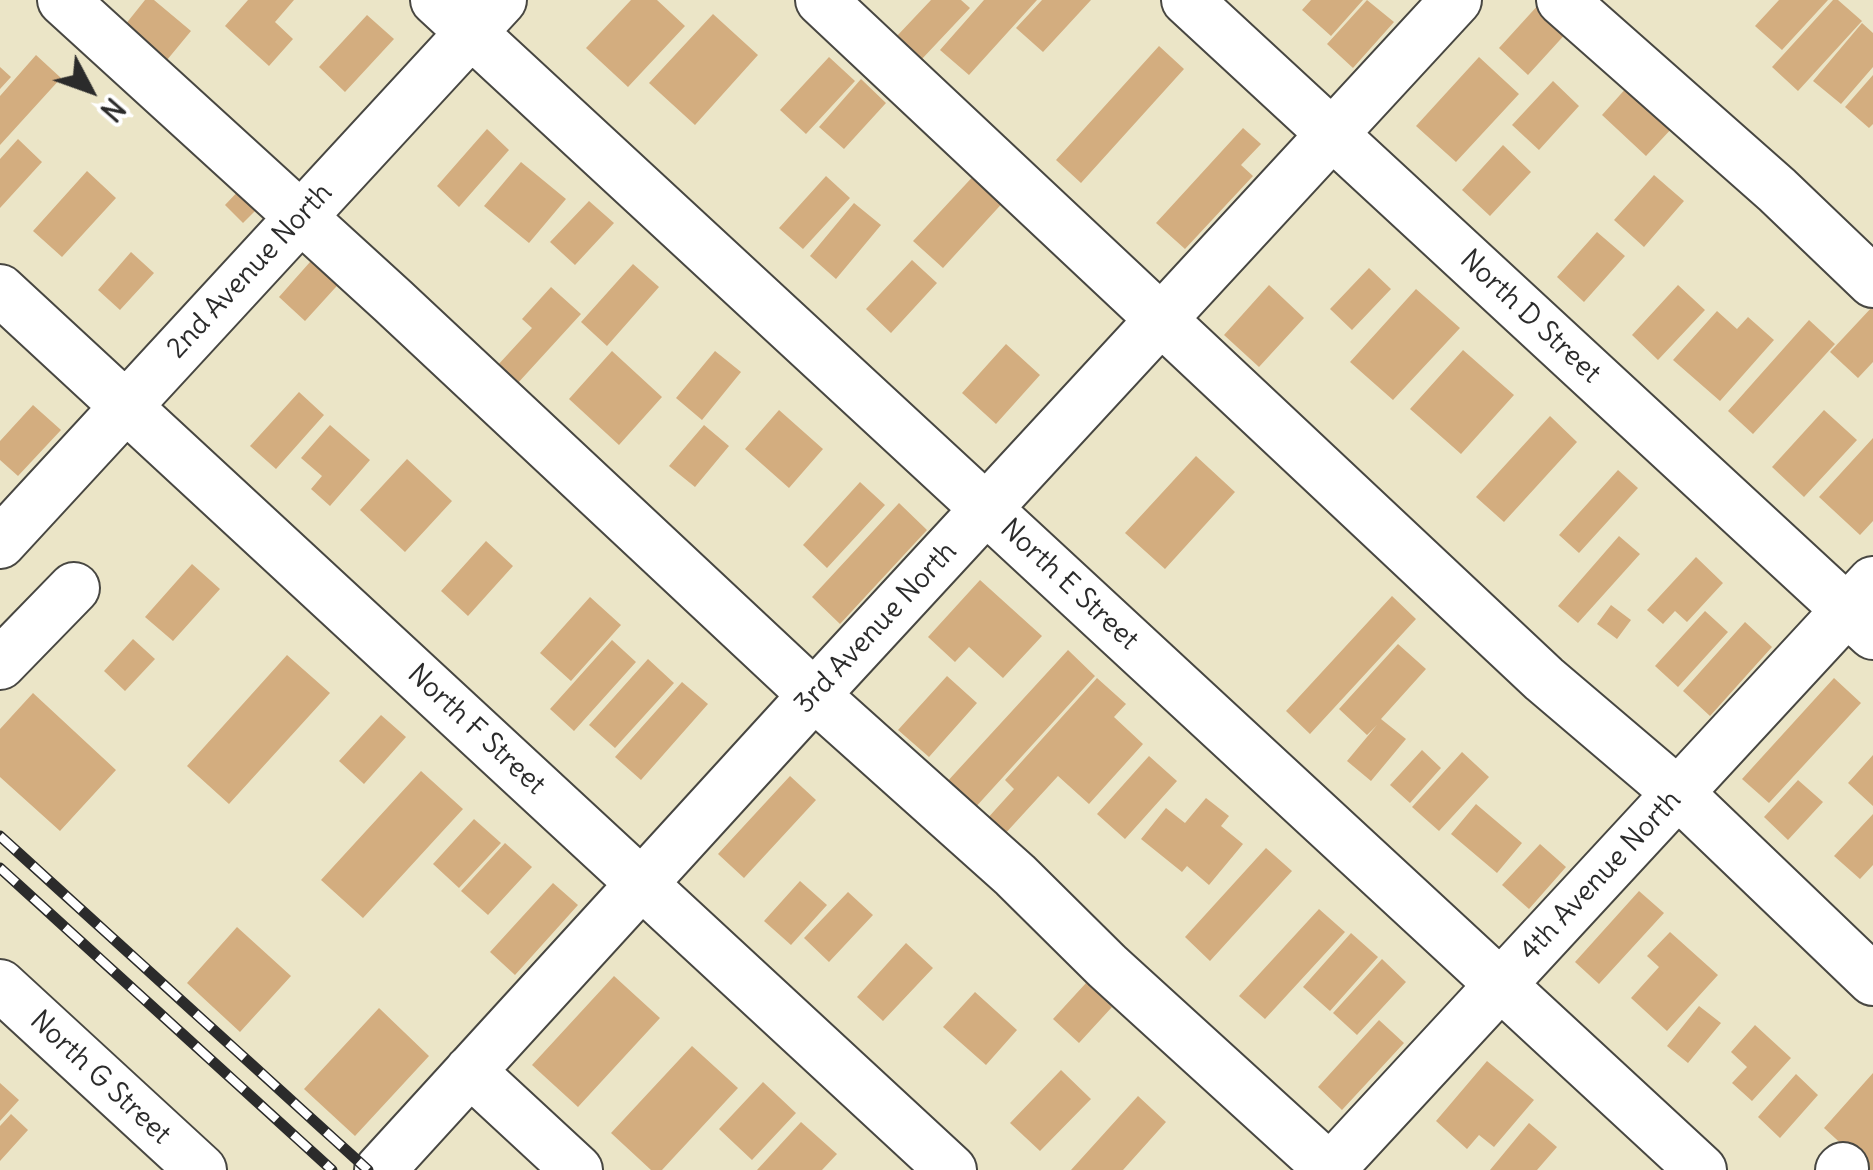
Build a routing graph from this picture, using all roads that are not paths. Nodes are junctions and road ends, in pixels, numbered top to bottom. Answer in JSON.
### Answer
{"nodes":[{"id":1,"x":63,"y":0,"type":"edge"},
{"id":2,"x":821,"y":0,"type":"edge"},
{"id":3,"x":1187,"y":0,"type":"edge"},
{"id":4,"x":1456,"y":0,"type":"edge"},
{"id":5,"x":1562,"y":0,"type":"edge"},
{"id":6,"x":470,"y":11,"type":"edge"},
{"id":7,"x":1332,"y":134,"type":"junction"},
{"id":8,"x":300,"y":218,"type":"junction"},
{"id":9,"x":1873,"y":282,"type":"edge"},
{"id":10,"x":0,"y":290,"type":"edge"},
{"id":11,"x":1163,"y":318,"type":"junction"},
{"id":12,"x":125,"y":406,"type":"junction"},
{"id":13,"x":986,"y":509,"type":"junction"},
{"id":14,"x":0,"y":543,"type":"edge"},
{"id":15,"x":74,"y":588,"type":"dead end"},
{"id":16,"x":1864,"y":609,"type":"edge"},
{"id":17,"x":3,"y":655,"type":"edge"},
{"id":18,"x":814,"y":694,"type":"junction"},
{"id":19,"x":1678,"y":793,"type":"junction"},
{"id":20,"x":644,"y":884,"type":"junction"},
{"id":21,"x":1873,"y":980,"type":"edge"},
{"id":22,"x":0,"y":985,"type":"edge"},
{"id":23,"x":1500,"y":985,"type":"junction"},
{"id":24,"x":470,"y":1071,"type":"junction"},
{"id":25,"x":200,"y":1170,"type":"edge"},
{"id":26,"x":380,"y":1170,"type":"edge"},
{"id":27,"x":576,"y":1170,"type":"edge"},
{"id":28,"x":951,"y":1170,"type":"edge"},
{"id":29,"x":1330,"y":1170,"type":"edge"},
{"id":30,"x":1701,"y":1170,"type":"edge"}],
"edges":[{"from":1,"to":8,"type":"street"},
{"from":2,"to":11,"type":"street"},
{"from":3,"to":7,"type":"street","name":"North D Street"},
{"from":4,"to":7,"type":"street","name":"3rd Avenue North"},
{"from":5,"to":9,"type":"street"},
{"from":6,"to":8,"type":"street","name":"2nd Avenue North"},
{"from":6,"to":13,"type":"street","name":"North E Street"},
{"from":7,"to":11,"type":"street","name":"3rd Avenue North"},
{"from":7,"to":16,"type":"street","name":"North D Street"},
{"from":8,"to":12,"type":"street","name":"2nd Avenue North"},
{"from":8,"to":18,"type":"street"},
{"from":10,"to":12,"type":"street","name":"North F Street"},
{"from":11,"to":13,"type":"street","name":"3rd Avenue North"},
{"from":11,"to":19,"type":"street"},
{"from":12,"to":14,"type":"street","name":"2nd Avenue North"},
{"from":12,"to":20,"type":"street","name":"North F Street"},
{"from":13,"to":18,"type":"street","name":"3rd Avenue North"},
{"from":13,"to":23,"type":"street","name":"North E Street"},
{"from":15,"to":17,"type":"street"},
{"from":16,"to":19,"type":"street","name":"4th Avenue North"},
{"from":18,"to":20,"type":"street","name":"3rd Avenue North"},
{"from":18,"to":29,"type":"street"},
{"from":19,"to":21,"type":"street"},
{"from":19,"to":23,"type":"street","name":"4th Avenue North"},
{"from":20,"to":24,"type":"street","name":"3rd Avenue North"},
{"from":20,"to":28,"type":"street","name":"North F Street"},
{"from":22,"to":25,"type":"street","name":"North G Street"},
{"from":23,"to":29,"type":"street","name":"4th Avenue North"},
{"from":23,"to":30,"type":"street","name":"North E Street"},
{"from":24,"to":26,"type":"street","name":"3rd Avenue North"},
{"from":24,"to":27,"type":"street"}]}
